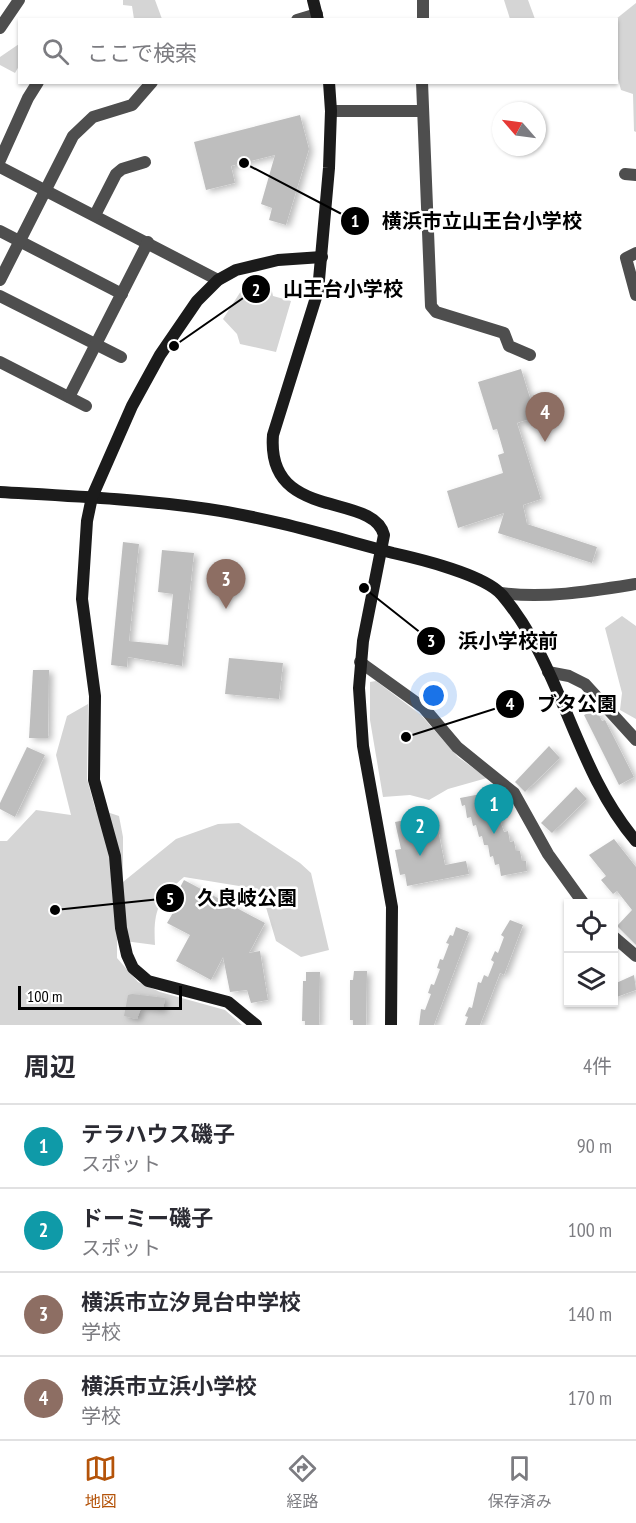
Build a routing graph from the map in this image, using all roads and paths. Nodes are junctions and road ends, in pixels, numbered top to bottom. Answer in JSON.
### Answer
{"nodes":[{"id":1,"x":19,"y":0,"type":"edge"},
{"id":2,"x":313,"y":0,"type":"edge"},
{"id":3,"x":423,"y":0,"type":"edge"},
{"id":4,"x":317,"y":17,"type":"edge"},
{"id":5,"x":423,"y":18,"type":"edge"},
{"id":6,"x":0,"y":28,"type":"edge"},
{"id":7,"x":38,"y":84,"type":"edge"},
{"id":8,"x":150,"y":84,"type":"edge"},
{"id":9,"x":329,"y":84,"type":"edge"},
{"id":10,"x":422,"y":84,"type":"edge"},
{"id":11,"x":331,"y":111,"type":"junction"},
{"id":12,"x":422,"y":111,"type":"junction"},
{"id":13,"x":0,"y":160,"type":"edge"},
{"id":14,"x":145,"y":162,"type":"dead end"},
{"id":15,"x":0,"y":167,"type":"edge"},
{"id":16,"x":45,"y":190,"type":"junction"},
{"id":17,"x":95,"y":215,"type":"junction"},
{"id":18,"x":0,"y":231,"type":"edge"},
{"id":19,"x":20,"y":241,"type":"junction"},
{"id":20,"x":148,"y":242,"type":"junction"},
{"id":21,"x":636,"y":253,"type":"edge"},
{"id":22,"x":322,"y":257,"type":"junction"},
{"id":23,"x":0,"y":280,"type":"edge"},
{"id":24,"x":218,"y":280,"type":"junction"},
{"id":25,"x":122,"y":294,"type":"junction"},
{"id":26,"x":636,"y":295,"type":"edge"},
{"id":27,"x":0,"y":296,"type":"edge"},
{"id":28,"x":95,"y":344,"type":"junction"},
{"id":29,"x":530,"y":355,"type":"dead end"},
{"id":30,"x":121,"y":357,"type":"dead end"},
{"id":31,"x":0,"y":362,"type":"edge"},
{"id":32,"x":69,"y":397,"type":"junction"},
{"id":33,"x":86,"y":406,"type":"dead end"},
{"id":34,"x":0,"y":492,"type":"edge"},
{"id":35,"x":92,"y":497,"type":"junction"},
{"id":36,"x":381,"y":549,"type":"junction"},
{"id":37,"x":636,"y":584,"type":"edge"},
{"id":38,"x":501,"y":593,"type":"junction"},
{"id":39,"x":360,"y":662,"type":"junction"},
{"id":40,"x":548,"y":672,"type":"junction"},
{"id":41,"x":636,"y":740,"type":"edge"},
{"id":42,"x":636,"y":841,"type":"edge"},
{"id":43,"x":581,"y":899,"type":"edge"},
{"id":44,"x":618,"y":940,"type":"edge"},
{"id":45,"x":636,"y":956,"type":"edge"},
{"id":46,"x":256,"y":1025,"type":"edge"},
{"id":47,"x":391,"y":1025,"type":"edge"}],
"edges":[{"from":1,"to":6,"type":"street"},
{"from":2,"to":4,"type":"street"},
{"from":3,"to":5,"type":"street"},
{"from":7,"to":13,"type":"street"},
{"from":8,"to":16,"type":"street"},
{"from":9,"to":11,"type":"street"},
{"from":10,"to":12,"type":"street"},
{"from":11,"to":12,"type":"street"},
{"from":11,"to":22,"type":"street"},
{"from":12,"to":29,"type":"street"},
{"from":14,"to":17,"type":"street"},
{"from":15,"to":16,"type":"street"},
{"from":16,"to":17,"type":"street"},
{"from":16,"to":19,"type":"street"},
{"from":17,"to":20,"type":"street"},
{"from":18,"to":19,"type":"street"},
{"from":19,"to":23,"type":"street"},
{"from":19,"to":25,"type":"street"},
{"from":20,"to":24,"type":"street"},
{"from":20,"to":25,"type":"street"},
{"from":21,"to":26,"type":"street"},
{"from":22,"to":24,"type":"street"},
{"from":22,"to":36,"type":"street"},
{"from":24,"to":35,"type":"street"},
{"from":25,"to":28,"type":"street"},
{"from":27,"to":28,"type":"street"},
{"from":28,"to":30,"type":"street"},
{"from":28,"to":32,"type":"street"},
{"from":31,"to":32,"type":"street"},
{"from":32,"to":33,"type":"street"},
{"from":34,"to":35,"type":"street"},
{"from":35,"to":36,"type":"street"},
{"from":35,"to":46,"type":"street"},
{"from":36,"to":38,"type":"street"},
{"from":36,"to":39,"type":"street"},
{"from":37,"to":38,"type":"street"},
{"from":38,"to":40,"type":"street"},
{"from":39,"to":43,"type":"street"},
{"from":39,"to":47,"type":"street"},
{"from":40,"to":41,"type":"street"},
{"from":40,"to":42,"type":"street"},
{"from":44,"to":45,"type":"street"}]}
